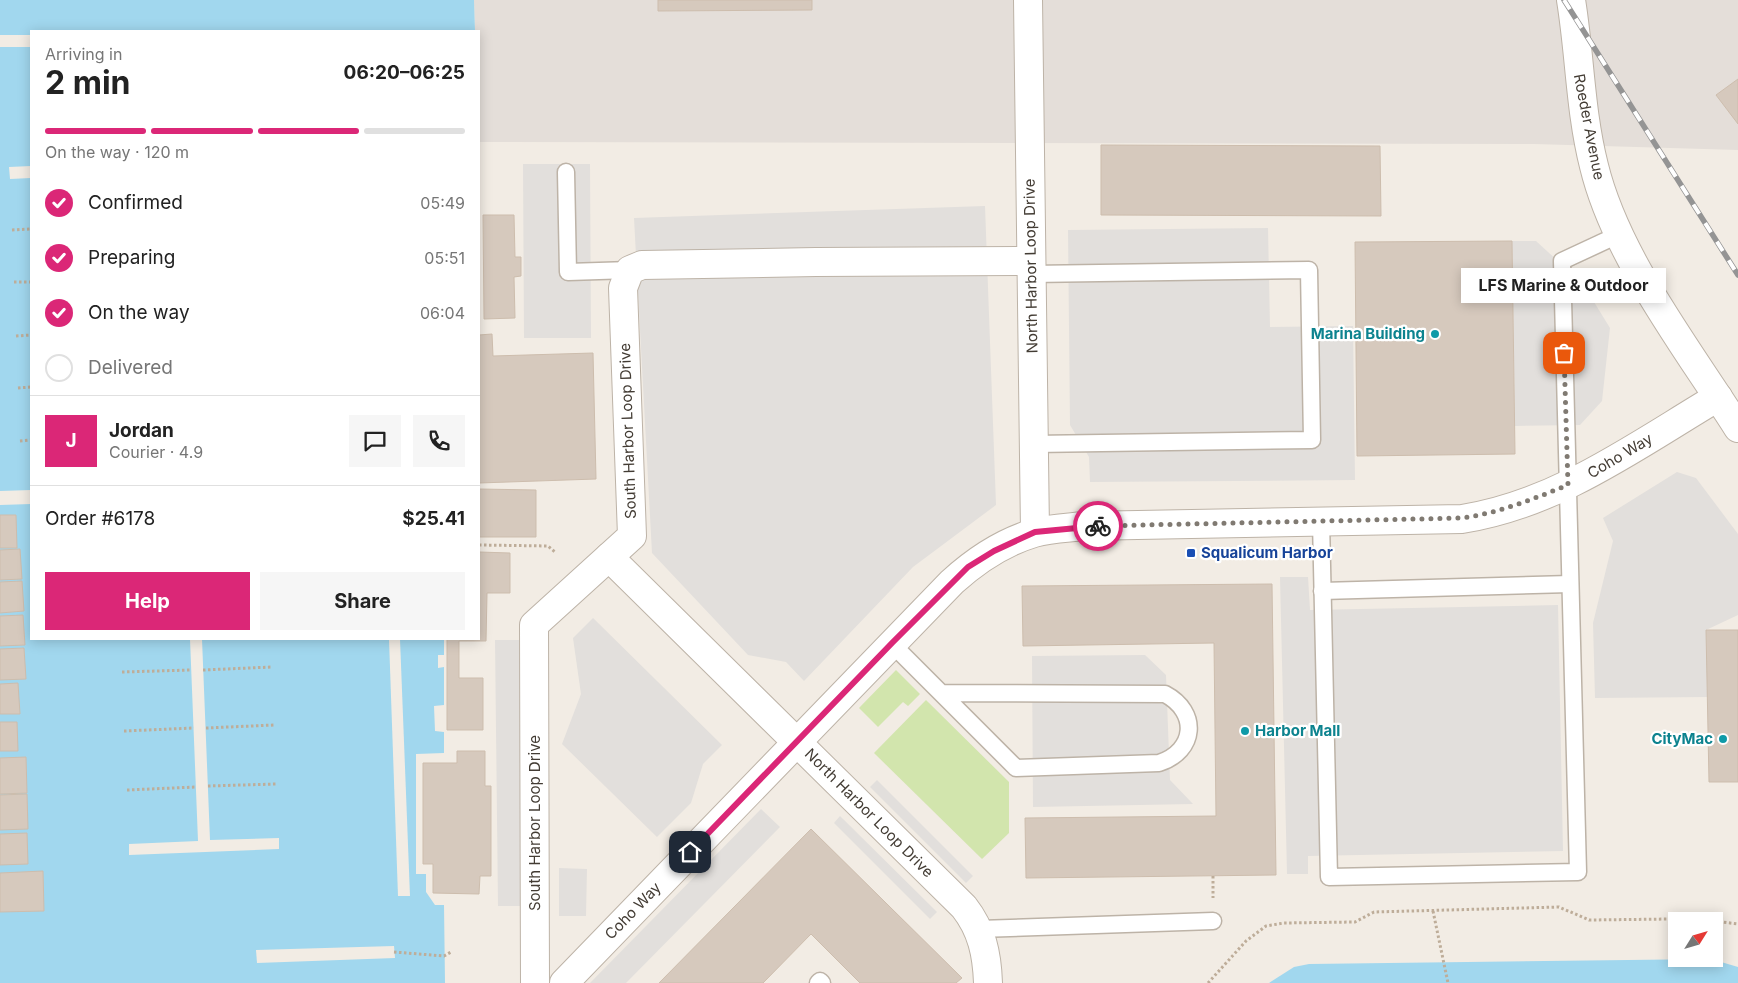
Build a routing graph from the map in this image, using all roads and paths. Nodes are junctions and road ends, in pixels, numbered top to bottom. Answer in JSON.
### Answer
{"nodes":[{"id":1,"x":1028,"y":0,"type":"edge"},
{"id":2,"x":1571,"y":0,"type":"edge"},
{"id":3,"x":566,"y":172,"type":"dead end"},
{"id":4,"x":30,"y":229,"type":"edge"},
{"id":5,"x":12,"y":230,"type":"dead end"},
{"id":6,"x":1620,"y":234,"type":"junction"},
{"id":7,"x":1031,"y":268,"type":"junction"},
{"id":8,"x":630,"y":270,"type":"junction"},
{"id":9,"x":14,"y":282,"type":"dead end"},
{"id":10,"x":30,"y":282,"type":"edge"},
{"id":11,"x":30,"y":335,"type":"edge"},
{"id":12,"x":16,"y":336,"type":"dead end"},
{"id":13,"x":30,"y":387,"type":"edge"},
{"id":14,"x":18,"y":388,"type":"dead end"},
{"id":15,"x":1718,"y":397,"type":"junction"},
{"id":16,"x":1738,"y":428,"type":"edge"},
{"id":17,"x":20,"y":440,"type":"dead end"},
{"id":18,"x":30,"y":440,"type":"edge"},
{"id":19,"x":1034,"y":444,"type":"junction"},
{"id":20,"x":1568,"y":485,"type":"junction"},
{"id":21,"x":1321,"y":522,"type":"junction"},
{"id":22,"x":1035,"y":532,"type":"junction"},
{"id":23,"x":480,"y":545,"type":"edge"},
{"id":24,"x":555,"y":552,"type":"dead end"},
{"id":25,"x":609,"y":557,"type":"junction"},
{"id":26,"x":1570,"y":584,"type":"junction"},
{"id":27,"x":1322,"y":591,"type":"junction"},
{"id":28,"x":892,"y":643,"type":"junction"},
{"id":29,"x":272,"y":667,"type":"dead end"},
{"id":30,"x":192,"y":670,"type":"dead end"},
{"id":31,"x":203,"y":670,"type":"dead end"},
{"id":32,"x":122,"y":672,"type":"dead end"},
{"id":33,"x":940,"y":693,"type":"junction"},
{"id":34,"x":274,"y":725,"type":"dead end"},
{"id":35,"x":194,"y":728,"type":"dead end"},
{"id":36,"x":206,"y":728,"type":"dead end"},
{"id":37,"x":124,"y":731,"type":"dead end"},
{"id":38,"x":796,"y":742,"type":"junction"},
{"id":39,"x":276,"y":784,"type":"dead end"},
{"id":40,"x":208,"y":786,"type":"dead end"},
{"id":41,"x":196,"y":787,"type":"dead end"},
{"id":42,"x":126,"y":790,"type":"dead end"},
{"id":43,"x":1433,"y":911,"type":"junction"},
{"id":44,"x":1668,"y":919,"type":"edge"},
{"id":45,"x":1213,"y":921,"type":"dead end"},
{"id":46,"x":1723,"y":922,"type":"edge"},
{"id":47,"x":1738,"y":924,"type":"edge"},
{"id":48,"x":979,"y":929,"type":"junction"},
{"id":49,"x":394,"y":952,"type":"dead end"},
{"id":50,"x":451,"y":952,"type":"dead end"},
{"id":51,"x":535,"y":983,"type":"edge"},
{"id":52,"x":564,"y":983,"type":"edge"},
{"id":53,"x":818,"y":983,"type":"edge"},
{"id":54,"x":822,"y":983,"type":"edge"},
{"id":55,"x":988,"y":983,"type":"edge"},
{"id":56,"x":1208,"y":983,"type":"edge"},
{"id":57,"x":1448,"y":983,"type":"edge"}],
"edges":[{"from":1,"to":7,"type":"street","name":"North Harbor Loop Drive"},
{"from":2,"to":6,"type":"street","name":"Roeder Avenue"},
{"from":3,"to":8,"type":"lane"},
{"from":4,"to":5,"type":"path"},
{"from":6,"to":15,"type":"street","name":"Roeder Avenue"},
{"from":6,"to":20,"type":"lane"},
{"from":7,"to":8,"type":"street"},
{"from":7,"to":19,"type":"street","name":"North Harbor Loop Drive"},
{"from":7,"to":19,"type":"lane"},
{"from":8,"to":25,"type":"street","name":"South Harbor Loop Drive"},
{"from":9,"to":10,"type":"path"},
{"from":11,"to":12,"type":"path"},
{"from":13,"to":14,"type":"path"},
{"from":15,"to":16,"type":"street","name":"Roeder Avenue"},
{"from":15,"to":20,"type":"street","name":"Coho Way"},
{"from":17,"to":18,"type":"path"},
{"from":19,"to":22,"type":"street","name":"North Harbor Loop Drive"},
{"from":20,"to":21,"type":"street","name":"Coho Way"},
{"from":20,"to":26,"type":"lane"},
{"from":21,"to":22,"type":"street","name":"Coho Way"},
{"from":21,"to":27,"type":"lane"},
{"from":22,"to":28,"type":"street","name":"Coho Way"},
{"from":23,"to":24,"type":"path"},
{"from":25,"to":38,"type":"street","name":"North Harbor Loop Drive"},
{"from":25,"to":51,"type":"street","name":"South Harbor Loop Drive"},
{"from":26,"to":27,"type":"lane"},
{"from":26,"to":27,"type":"lane"},
{"from":28,"to":33,"type":"lane"},
{"from":28,"to":38,"type":"street","name":"Coho Way"},
{"from":29,"to":31,"type":"path"},
{"from":30,"to":32,"type":"path"},
{"from":33,"to":33,"type":"lane"},
{"from":34,"to":36,"type":"path"},
{"from":35,"to":37,"type":"path"},
{"from":38,"to":48,"type":"street","name":"North Harbor Loop Drive"},
{"from":38,"to":52,"type":"street","name":"Coho Way"},
{"from":39,"to":40,"type":"path"},
{"from":41,"to":42,"type":"path"},
{"from":43,"to":44,"type":"path"},
{"from":43,"to":56,"type":"path"},
{"from":43,"to":57,"type":"path"},
{"from":45,"to":48,"type":"lane"},
{"from":46,"to":47,"type":"path"},
{"from":48,"to":55,"type":"street","name":"North Harbor Loop Drive"},
{"from":49,"to":50,"type":"path"},
{"from":53,"to":54,"type":"lane"}]}
